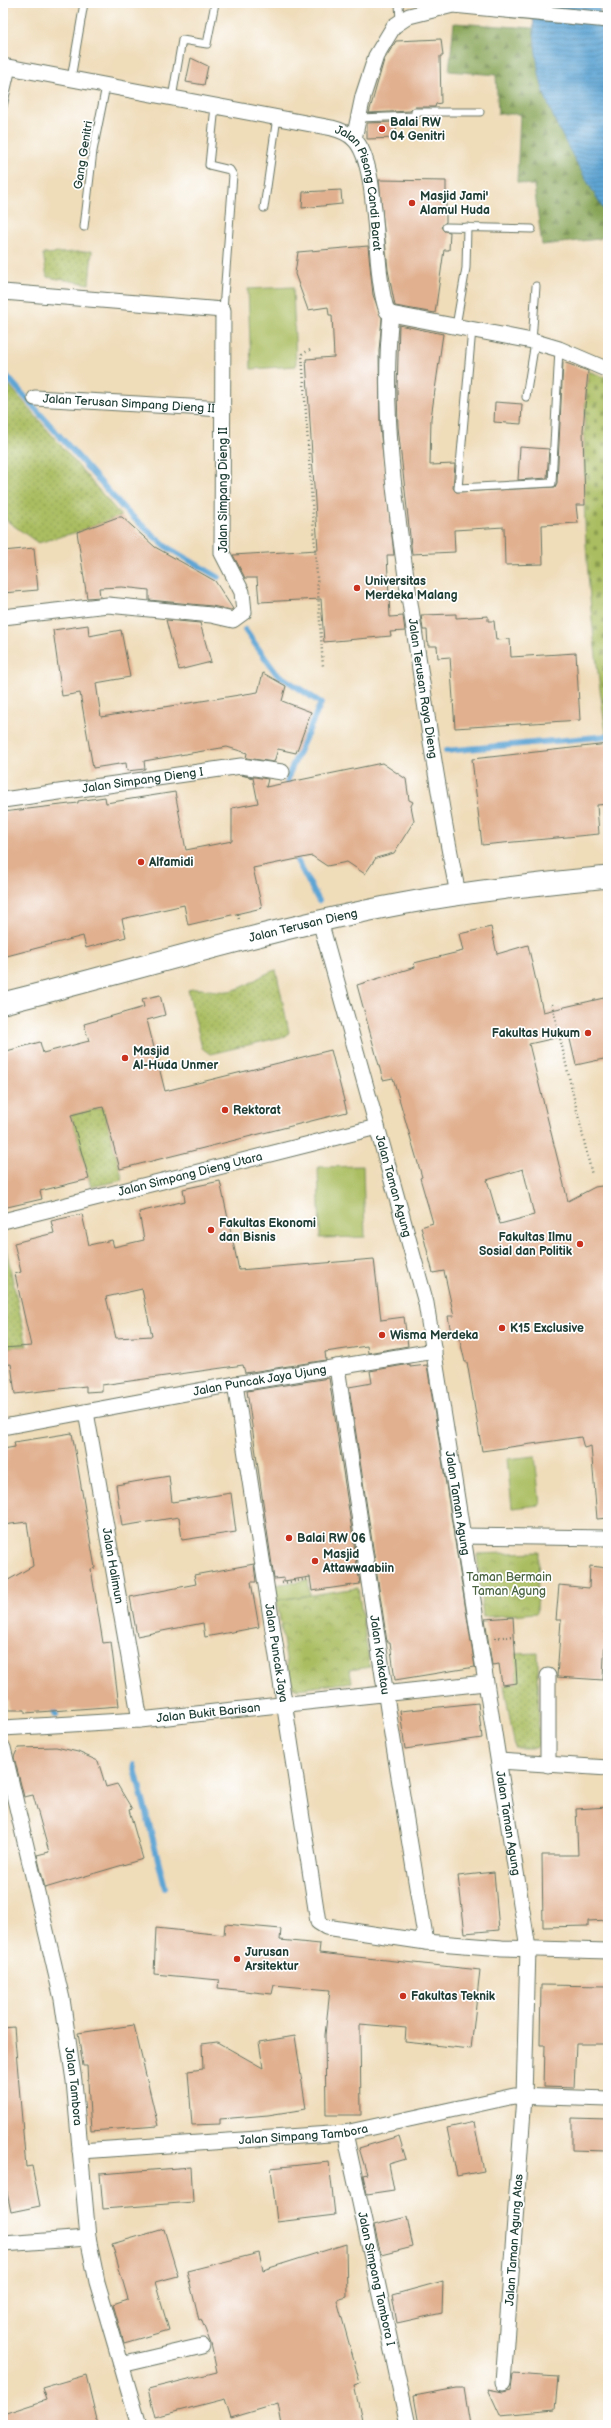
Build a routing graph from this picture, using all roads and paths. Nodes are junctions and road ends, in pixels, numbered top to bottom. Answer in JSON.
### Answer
{"nodes":[{"id":1,"x":84,"y":3,"type":"edge"},
{"id":2,"x":215,"y":3,"type":"edge"},
{"id":3,"x":399,"y":3,"type":"edge"},
{"id":4,"x":453,"y":4,"type":"edge"},
{"id":5,"x":608,"y":20,"type":"edge"},
{"id":6,"x":400,"y":21,"type":"junction"},
{"id":7,"x":8,"y":67,"type":"edge"},
{"id":8,"x":71,"y":79,"type":"junction"},
{"id":9,"x":106,"y":86,"type":"junction"},
{"id":10,"x":172,"y":98,"type":"junction"},
{"id":11,"x":3,"y":106,"type":"edge"},
{"id":12,"x":215,"y":106,"type":"junction"},
{"id":13,"x":480,"y":112,"type":"dead end"},
{"id":14,"x":276,"y":117,"type":"junction"},
{"id":15,"x":359,"y":118,"type":"junction"},
{"id":16,"x":354,"y":139,"type":"junction"},
{"id":17,"x":264,"y":208,"type":"dead end"},
{"id":18,"x":84,"y":227,"type":"dead end"},
{"id":19,"x":446,"y":227,"type":"dead end"},
{"id":20,"x":467,"y":227,"type":"junction"},
{"id":21,"x":532,"y":229,"type":"dead end"},
{"id":22,"x":536,"y":286,"type":"dead end"},
{"id":23,"x":3,"y":292,"type":"edge"},
{"id":24,"x":223,"y":310,"type":"junction"},
{"id":25,"x":391,"y":314,"type":"junction"},
{"id":26,"x":456,"y":326,"type":"junction"},
{"id":27,"x":472,"y":329,"type":"junction"},
{"id":28,"x":533,"y":342,"type":"junction"},
{"id":29,"x":559,"y":349,"type":"junction"},
{"id":30,"x":310,"y":350,"type":"dead end"},
{"id":31,"x":608,"y":370,"type":"edge"},
{"id":32,"x":526,"y":397,"type":"dead end"},
{"id":33,"x":36,"y":398,"type":"dead end"},
{"id":34,"x":223,"y":409,"type":"junction"},
{"id":35,"x":3,"y":617,"type":"edge"},
{"id":36,"x":323,"y":667,"type":"dead end"},
{"id":37,"x":282,"y":772,"type":"dead end"},
{"id":38,"x":3,"y":800,"type":"edge"},
{"id":39,"x":608,"y":877,"type":"edge"},
{"id":40,"x":458,"y":894,"type":"junction"},
{"id":41,"x":320,"y":921,"type":"junction"},
{"id":42,"x":3,"y":1003,"type":"edge"},
{"id":43,"x":552,"y":1004,"type":"dead end"},
{"id":44,"x":378,"y":1127,"type":"junction"},
{"id":45,"x":592,"y":1175,"type":"dead end"},
{"id":46,"x":3,"y":1220,"type":"edge"},
{"id":47,"x":434,"y":1352,"type":"junction"},
{"id":48,"x":337,"y":1367,"type":"junction"},
{"id":49,"x":236,"y":1384,"type":"junction"},
{"id":50,"x":86,"y":1412,"type":"junction"},
{"id":51,"x":3,"y":1428,"type":"edge"},
{"id":52,"x":462,"y":1536,"type":"junction"},
{"id":53,"x":608,"y":1538,"type":"edge"},
{"id":54,"x":309,"y":1579,"type":"dead end"},
{"id":55,"x":268,"y":1585,"type":"junction"},
{"id":56,"x":548,"y":1676,"type":"dead end"},
{"id":57,"x":485,"y":1683,"type":"junction"},
{"id":58,"x":386,"y":1695,"type":"junction"},
{"id":59,"x":286,"y":1705,"type":"junction"},
{"id":60,"x":140,"y":1720,"type":"junction"},
{"id":61,"x":3,"y":1728,"type":"edge"},
{"id":62,"x":3,"y":1748,"type":"edge"},
{"id":63,"x":499,"y":1761,"type":"junction"},
{"id":64,"x":548,"y":1765,"type":"junction"},
{"id":65,"x":608,"y":1768,"type":"edge"},
{"id":66,"x":426,"y":1942,"type":"junction"},
{"id":67,"x":528,"y":1948,"type":"junction"},
{"id":68,"x":608,"y":1951,"type":"edge"},
{"id":69,"x":524,"y":2096,"type":"junction"},
{"id":70,"x":608,"y":2099,"type":"edge"},
{"id":71,"x":345,"y":2133,"type":"junction"},
{"id":72,"x":80,"y":2151,"type":"junction"},
{"id":73,"x":88,"y":2238,"type":"junction"},
{"id":74,"x":3,"y":2244,"type":"edge"},
{"id":75,"x":202,"y":2346,"type":"dead end"},
{"id":76,"x":121,"y":2365,"type":"junction"},
{"id":77,"x":503,"y":2383,"type":"dead end"},
{"id":78,"x":139,"y":2425,"type":"edge"},
{"id":79,"x":408,"y":2425,"type":"edge"}],
"edges":[{"from":1,"to":8,"type":"lane"},
{"from":2,"to":10,"type":"lane"},
{"from":3,"to":6,"type":"lane"},
{"from":4,"to":5,"type":"street"},
{"from":4,"to":6,"type":"street"},
{"from":6,"to":15,"type":"street"},
{"from":7,"to":8,"type":"street","name":"Jalan Pisang Candi Barat"},
{"from":7,"to":11,"type":"lane"},
{"from":8,"to":9,"type":"street","name":"Jalan Pisang Candi Barat"},
{"from":9,"to":10,"type":"street","name":"Jalan Pisang Candi Barat"},
{"from":9,"to":18,"type":"lane","name":"Gang Genitri"},
{"from":10,"to":12,"type":"street","name":"Jalan Pisang Candi Barat"},
{"from":12,"to":14,"type":"street","name":"Jalan Pisang Candi Barat"},
{"from":12,"to":24,"type":"lane"},
{"from":13,"to":15,"type":"lane"},
{"from":14,"to":16,"type":"street","name":"Jalan Pisang Candi Barat"},
{"from":14,"to":17,"type":"lane"},
{"from":15,"to":16,"type":"street"},
{"from":16,"to":25,"type":"street","name":"Jalan Pisang Candi Barat"},
{"from":19,"to":20,"type":"lane"},
{"from":20,"to":21,"type":"lane"},
{"from":20,"to":26,"type":"lane"},
{"from":22,"to":28,"type":"lane"},
{"from":23,"to":24,"type":"street"},
{"from":24,"to":34,"type":"street","name":"Jalan Simpang Dieng II"},
{"from":25,"to":26,"type":"street"},
{"from":25,"to":40,"type":"street","name":"Jalan Terusan Raya Dieng"},
{"from":26,"to":27,"type":"street"},
{"from":27,"to":28,"type":"street"},
{"from":27,"to":29,"type":"lane"},
{"from":28,"to":29,"type":"street"},
{"from":28,"to":32,"type":"lane"},
{"from":29,"to":31,"type":"street"},
{"from":30,"to":36,"type":"path"},
{"from":33,"to":34,"type":"street","name":"Jalan Terusan Simpang Dieng II"},
{"from":34,"to":35,"type":"street","name":"Jalan Simpang Dieng II"},
{"from":37,"to":38,"type":"street","name":"Jalan Simpang Dieng I"},
{"from":39,"to":40,"type":"street","name":"Jalan Terusan Dieng"},
{"from":40,"to":41,"type":"street","name":"Jalan Terusan Dieng"},
{"from":41,"to":42,"type":"street","name":"Jalan Terusan Dieng"},
{"from":41,"to":44,"type":"street","name":"Jalan Taman Agung"},
{"from":43,"to":45,"type":"path"},
{"from":44,"to":46,"type":"street","name":"Jalan Simpang Dieng Utara"},
{"from":44,"to":47,"type":"street","name":"Jalan Taman Agung"},
{"from":47,"to":48,"type":"street","name":"Jalan Puncak Jaya Ujung"},
{"from":47,"to":52,"type":"street","name":"Jalan Taman Agung"},
{"from":48,"to":49,"type":"street","name":"Jalan Puncak Jaya Ujung"},
{"from":48,"to":58,"type":"street","name":"Jalan Krakatau"},
{"from":49,"to":50,"type":"street","name":"Jalan Puncak Jaya Ujung"},
{"from":49,"to":55,"type":"street","name":"Jalan Puncak Jaya"},
{"from":50,"to":51,"type":"street","name":"Jalan Puncak Jaya Ujung"},
{"from":50,"to":60,"type":"street","name":"Jalan Halimun"},
{"from":52,"to":53,"type":"street"},
{"from":52,"to":57,"type":"street","name":"Jalan Taman Agung"},
{"from":54,"to":55,"type":"path"},
{"from":55,"to":59,"type":"street","name":"Jalan Puncak Jaya"},
{"from":56,"to":64,"type":"street"},
{"from":57,"to":58,"type":"street","name":"Jalan Bukit Barisan"},
{"from":57,"to":63,"type":"street","name":"Jalan Taman Agung"},
{"from":58,"to":59,"type":"street","name":"Jalan Bukit Barisan"},
{"from":58,"to":66,"type":"street","name":"Jalan Krakatau"},
{"from":59,"to":60,"type":"street","name":"Jalan Bukit Barisan"},
{"from":59,"to":66,"type":"street","name":"Jalan Puncak Jaya"},
{"from":60,"to":61,"type":"street","name":"Jalan Bukit Barisan"},
{"from":62,"to":72,"type":"street","name":"Jalan Tambora"},
{"from":63,"to":64,"type":"street"},
{"from":63,"to":67,"type":"street","name":"Jalan Taman Agung"},
{"from":64,"to":65,"type":"street"},
{"from":66,"to":67,"type":"street"},
{"from":67,"to":68,"type":"street"},
{"from":67,"to":69,"type":"street","name":"Jalan Taman Agung"},
{"from":69,"to":70,"type":"street","name":"Jalan Simpang Tambora"},
{"from":69,"to":71,"type":"street","name":"Jalan Simpang Tambora"},
{"from":69,"to":77,"type":"street","name":"Jalan Taman Agung Atas"},
{"from":71,"to":72,"type":"street","name":"Jalan Simpang Tambora"},
{"from":71,"to":79,"type":"street","name":"Jalan Simpang Tambora I"},
{"from":72,"to":73,"type":"street","name":"Jalan Tambora"},
{"from":73,"to":74,"type":"street"},
{"from":73,"to":76,"type":"street","name":"Jalan Tambora"},
{"from":75,"to":76,"type":"street"},
{"from":76,"to":78,"type":"street","name":"Jalan Tambora"}]}
